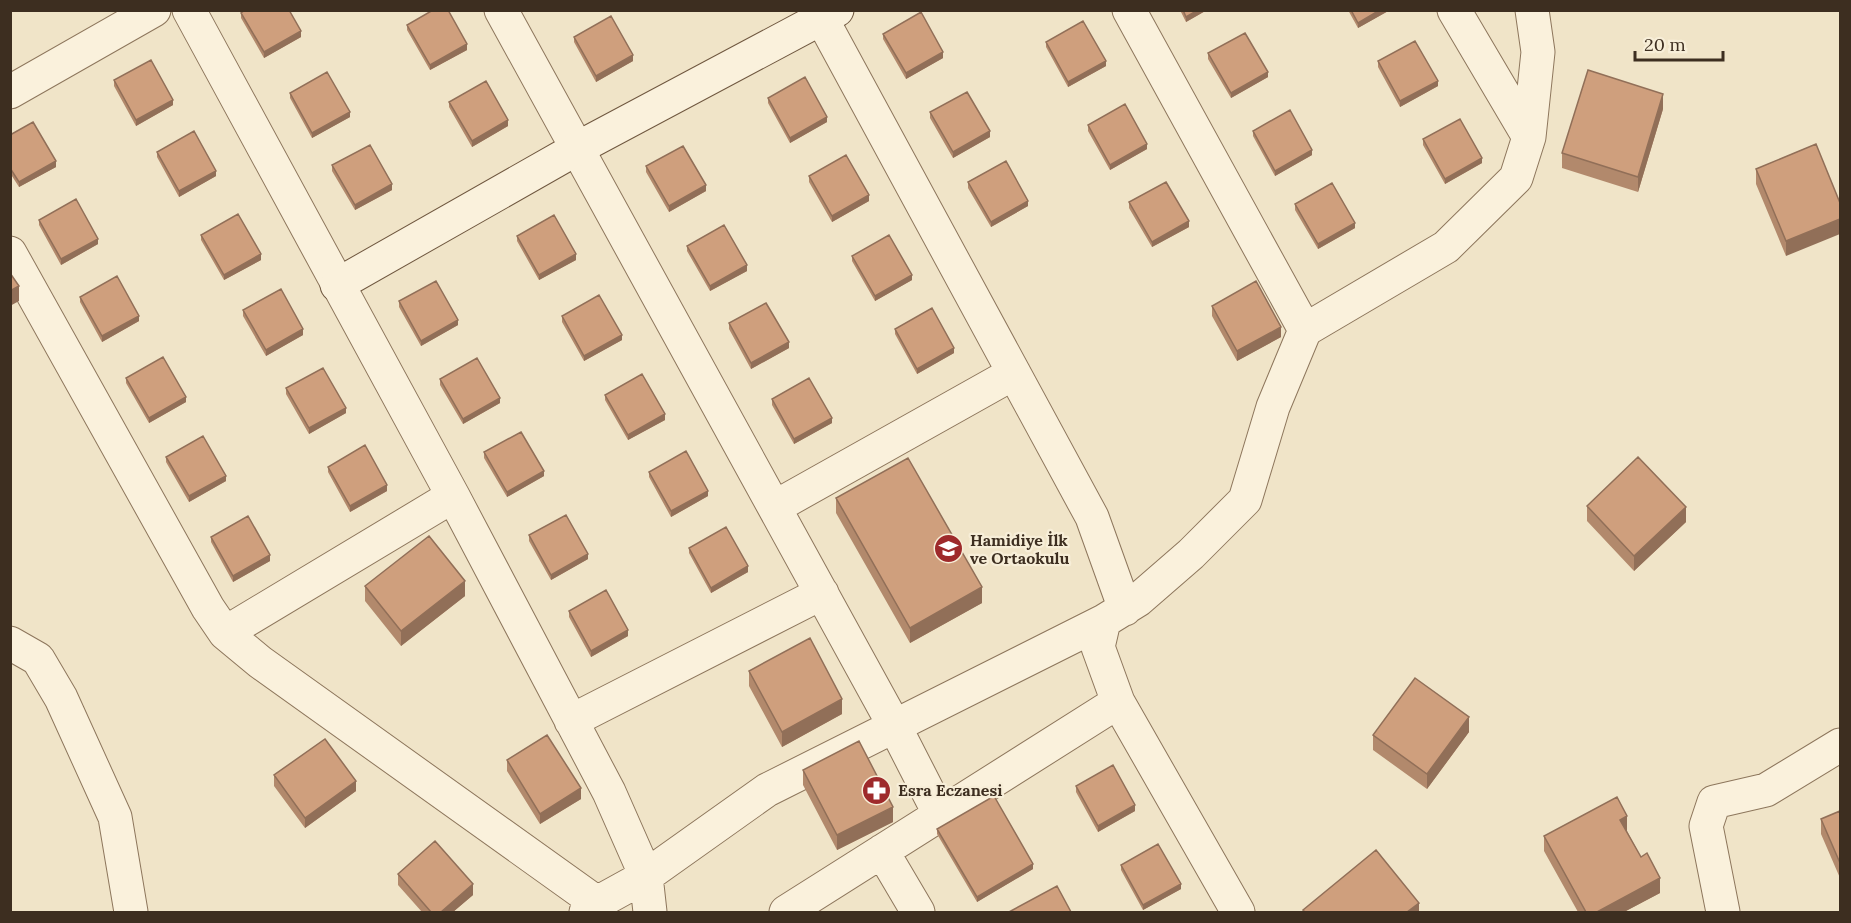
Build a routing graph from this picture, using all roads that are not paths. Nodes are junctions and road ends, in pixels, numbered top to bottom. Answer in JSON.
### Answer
{"nodes":[{"id":1,"x":154,"y":10,"type":"edge"},
{"id":2,"x":189,"y":10,"type":"edge"},
{"id":3,"x":501,"y":10,"type":"edge"},
{"id":4,"x":1129,"y":10,"type":"edge"},
{"id":5,"x":1454,"y":10,"type":"edge"},
{"id":6,"x":1532,"y":10,"type":"edge"},
{"id":7,"x":825,"y":13,"type":"edge"},
{"id":8,"x":10,"y":92,"type":"edge"},
{"id":9,"x":1529,"y":137,"type":"junction"},
{"id":10,"x":578,"y":148,"type":"junction"},
{"id":11,"x":10,"y":254,"type":"edge"},
{"id":12,"x":338,"y":285,"type":"junction"},
{"id":13,"x":1305,"y":330,"type":"junction"},
{"id":14,"x":1014,"y":373,"type":"junction"},
{"id":15,"x":453,"y":496,"type":"junction"},
{"id":16,"x":775,"y":507,"type":"junction"},
{"id":17,"x":822,"y":593,"type":"junction"},
{"id":18,"x":1114,"y":615,"type":"junction"},
{"id":19,"x":225,"y":633,"type":"junction"},
{"id":20,"x":10,"y":643,"type":"edge"},
{"id":21,"x":1118,"y":702,"type":"junction"},
{"id":22,"x":571,"y":721,"type":"junction"},
{"id":23,"x":895,"y":727,"type":"junction"},
{"id":24,"x":1840,"y":745,"type":"edge"},
{"id":25,"x":940,"y":815,"type":"junction"},
{"id":26,"x":882,"y":851,"type":"junction"},
{"id":27,"x":646,"y":876,"type":"junction"},
{"id":28,"x":592,"y":908,"type":"edge"},
{"id":29,"x":131,"y":912,"type":"edge"},
{"id":30,"x":650,"y":912,"type":"edge"},
{"id":31,"x":786,"y":912,"type":"edge"},
{"id":32,"x":918,"y":912,"type":"edge"},
{"id":33,"x":1238,"y":912,"type":"edge"},
{"id":34,"x":1723,"y":912,"type":"edge"}],
"edges":[{"from":1,"to":8,"type":"street"},
{"from":2,"to":12,"type":"street"},
{"from":3,"to":10,"type":"street"},
{"from":4,"to":13,"type":"street"},
{"from":5,"to":9,"type":"street"},
{"from":6,"to":9,"type":"street"},
{"from":7,"to":10,"type":"street"},
{"from":7,"to":14,"type":"street"},
{"from":9,"to":13,"type":"street"},
{"from":10,"to":12,"type":"street"},
{"from":10,"to":16,"type":"street"},
{"from":11,"to":19,"type":"street"},
{"from":12,"to":15,"type":"street"},
{"from":13,"to":18,"type":"street"},
{"from":14,"to":16,"type":"street"},
{"from":14,"to":18,"type":"street"},
{"from":15,"to":19,"type":"street"},
{"from":15,"to":22,"type":"street"},
{"from":16,"to":17,"type":"street"},
{"from":17,"to":22,"type":"street"},
{"from":17,"to":23,"type":"street"},
{"from":18,"to":21,"type":"street"},
{"from":18,"to":23,"type":"street"},
{"from":19,"to":28,"type":"street"},
{"from":20,"to":29,"type":"street"},
{"from":21,"to":25,"type":"street"},
{"from":21,"to":33,"type":"street"},
{"from":22,"to":27,"type":"street"},
{"from":23,"to":25,"type":"street"},
{"from":23,"to":27,"type":"street"},
{"from":24,"to":34,"type":"street"},
{"from":25,"to":26,"type":"street"},
{"from":26,"to":31,"type":"street"},
{"from":26,"to":32,"type":"street"},
{"from":27,"to":28,"type":"street"},
{"from":27,"to":30,"type":"street"}]}
